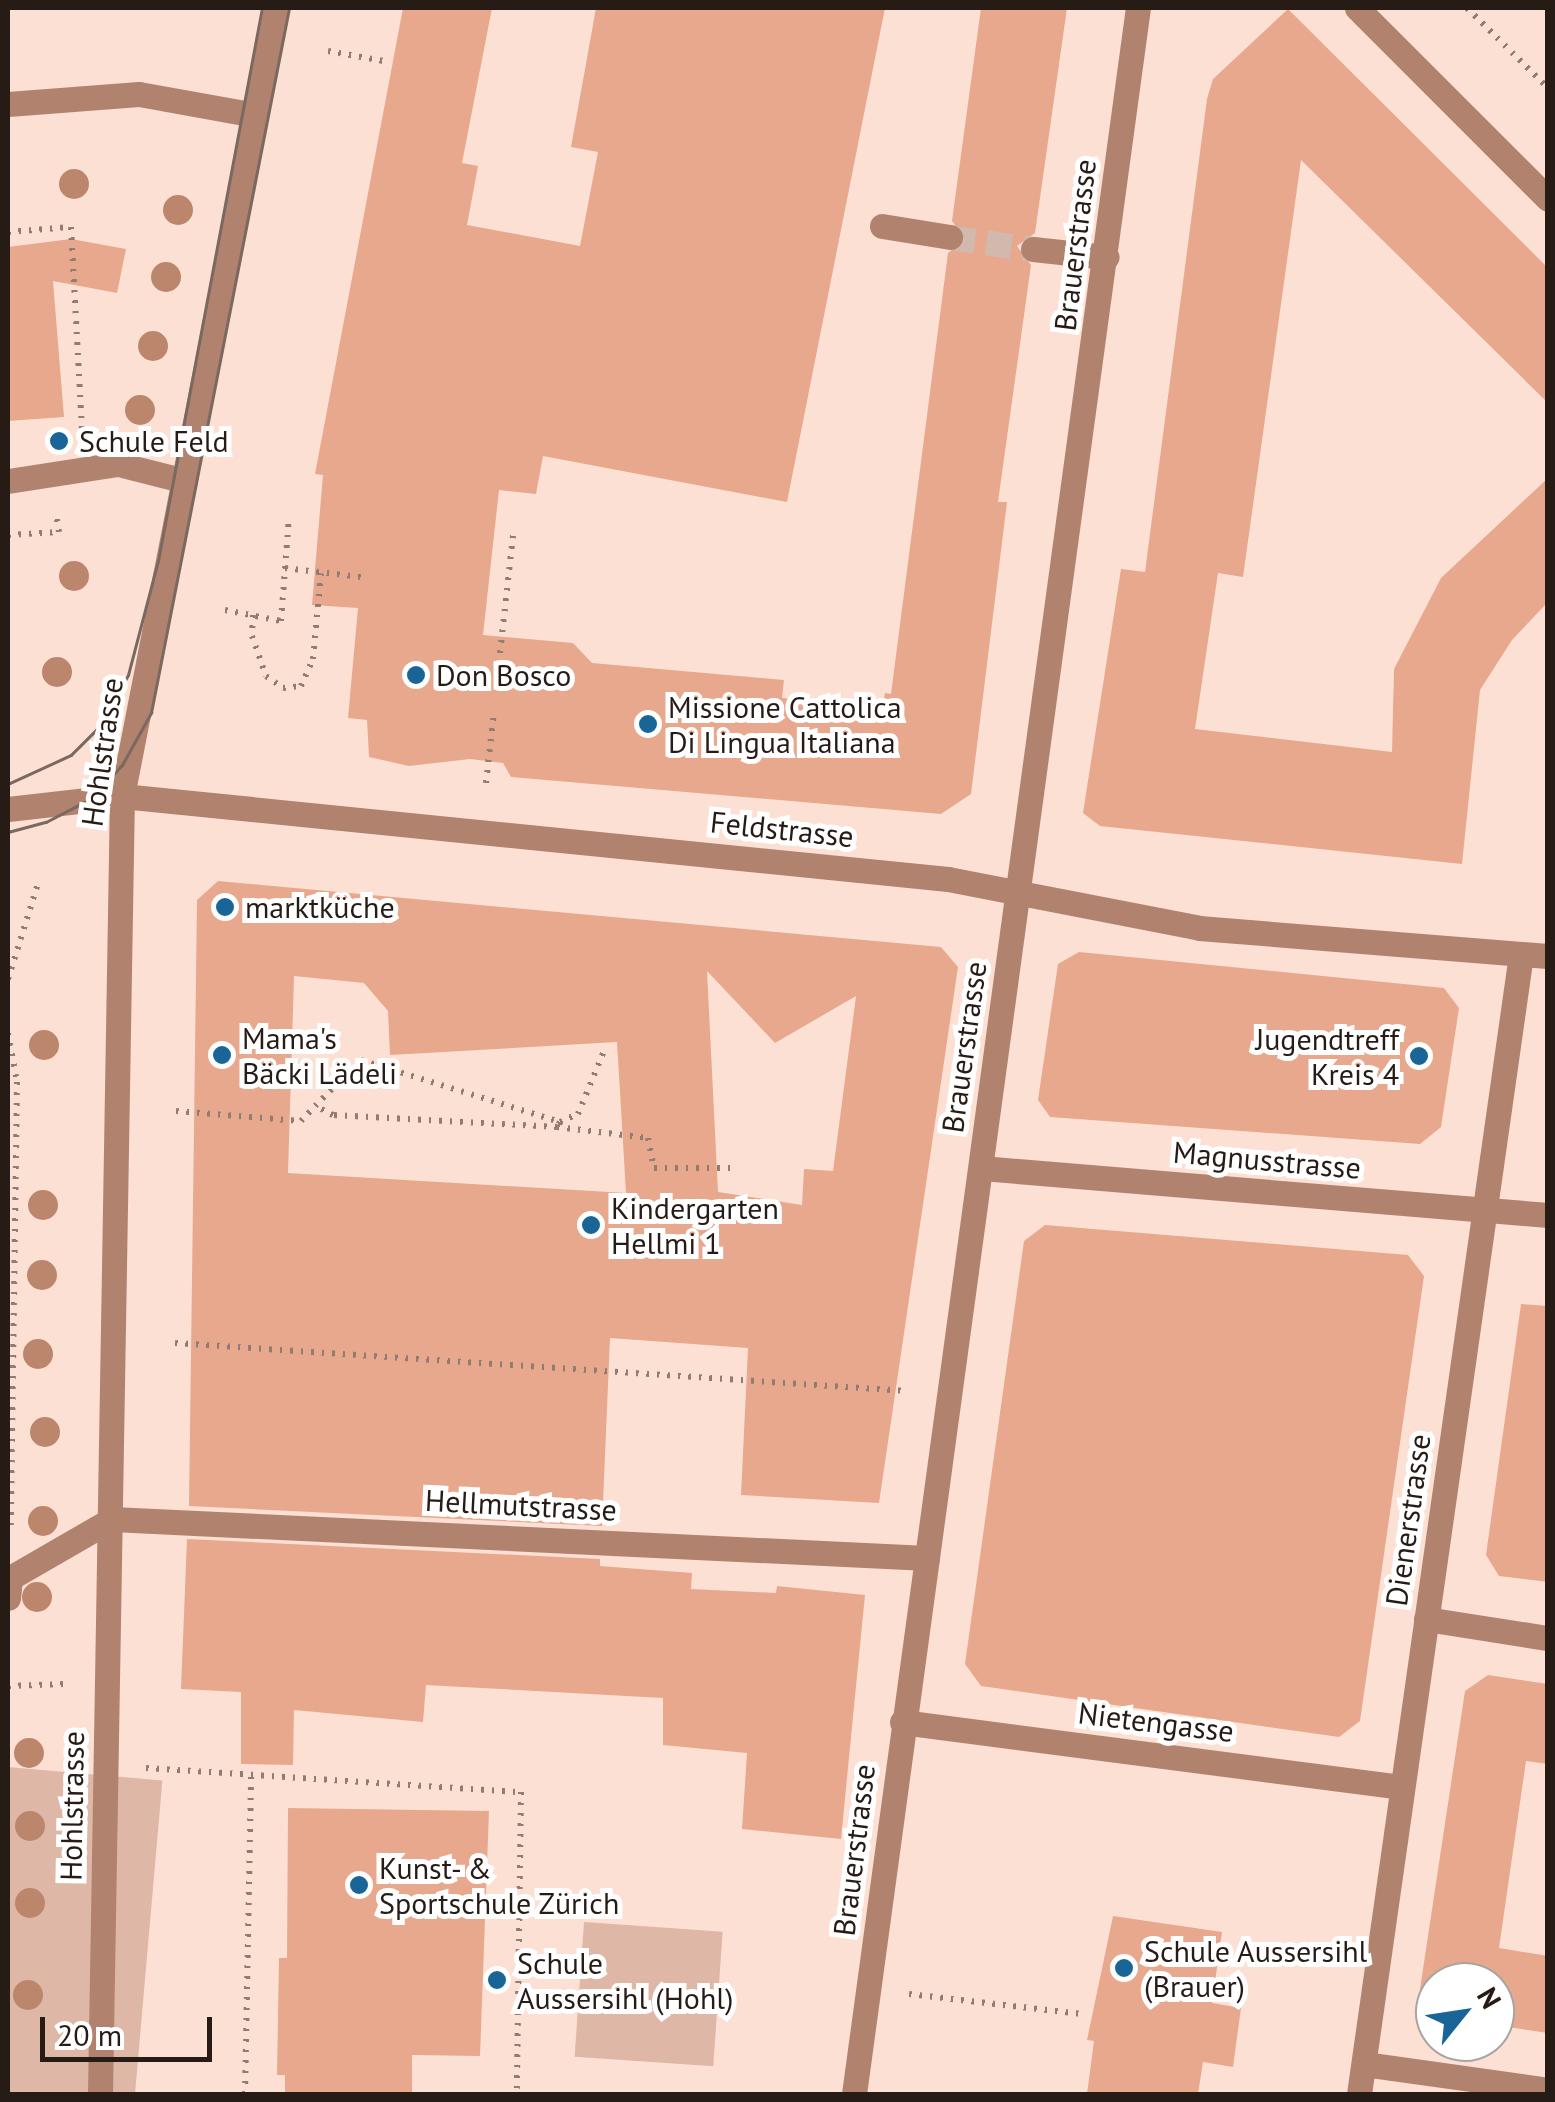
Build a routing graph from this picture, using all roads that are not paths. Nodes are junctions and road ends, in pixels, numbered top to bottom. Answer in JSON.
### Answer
{"nodes":[{"id":1,"x":276,"y":8,"type":"edge"},
{"id":2,"x":1138,"y":8,"type":"edge"},
{"id":3,"x":1357,"y":8,"type":"edge"},
{"id":4,"x":8,"y":104,"type":"edge"},
{"id":5,"x":256,"y":115,"type":"junction"},
{"id":6,"x":1548,"y":198,"type":"edge"},
{"id":7,"x":882,"y":226,"type":"dead end"},
{"id":8,"x":950,"y":236,"type":"tunnel mouth"},
{"id":9,"x":1033,"y":248,"type":"tunnel mouth"},
{"id":10,"x":1107,"y":257,"type":"junction"},
{"id":11,"x":8,"y":481,"type":"edge"},
{"id":12,"x":185,"y":482,"type":"junction"},
{"id":13,"x":122,"y":796,"type":"junction"},
{"id":14,"x":8,"y":808,"type":"edge"},
{"id":15,"x":1017,"y":888,"type":"junction"},
{"id":16,"x":1534,"y":955,"type":"edge"},
{"id":17,"x":982,"y":1168,"type":"junction"},
{"id":18,"x":1485,"y":1212,"type":"junction"},
{"id":19,"x":1548,"y":1215,"type":"edge"},
{"id":20,"x":112,"y":1519,"type":"junction"},
{"id":21,"x":927,"y":1558,"type":"junction"},
{"id":22,"x":9,"y":1588,"type":"edge"},
{"id":23,"x":1426,"y":1619,"type":"junction"},
{"id":24,"x":1548,"y":1638,"type":"edge"},
{"id":25,"x":902,"y":1722,"type":"junction"},
{"id":26,"x":1401,"y":1787,"type":"junction"},
{"id":27,"x":1364,"y":2064,"type":"junction"},
{"id":28,"x":1548,"y":2090,"type":"edge"},
{"id":29,"x":100,"y":2094,"type":"edge"},
{"id":30,"x":854,"y":2094,"type":"edge"},
{"id":31,"x":1359,"y":2094,"type":"edge"}],
"edges":[{"from":1,"to":5,"type":"street","name":"Hohlstrasse"},
{"from":2,"to":10,"type":"street","name":"Brauerstrasse"},
{"from":3,"to":6,"type":"street"},
{"from":4,"to":5,"type":"street"},
{"from":5,"to":12,"type":"street","name":"Hohlstrasse"},
{"from":7,"to":8,"type":"street"},
{"from":9,"to":10,"type":"street"},
{"from":10,"to":15,"type":"street","name":"Brauerstrasse"},
{"from":11,"to":12,"type":"street"},
{"from":12,"to":13,"type":"street","name":"Hohlstrasse"},
{"from":13,"to":14,"type":"street","name":"Feldstrasse"},
{"from":13,"to":15,"type":"street","name":"Feldstrasse"},
{"from":13,"to":20,"type":"street","name":"Hohlstrasse"},
{"from":15,"to":16,"type":"street","name":"Feldstrasse"},
{"from":15,"to":17,"type":"street","name":"Brauerstrasse"},
{"from":16,"to":18,"type":"street","name":"Dienerstrasse"},
{"from":17,"to":18,"type":"street","name":"Magnusstrasse"},
{"from":17,"to":21,"type":"street","name":"Brauerstrasse"},
{"from":18,"to":19,"type":"street","name":"Magnusstrasse"},
{"from":18,"to":23,"type":"street","name":"Dienerstrasse"},
{"from":20,"to":21,"type":"street","name":"Hellmutstrasse"},
{"from":20,"to":22,"type":"street"},
{"from":20,"to":29,"type":"street","name":"Hohlstrasse"},
{"from":21,"to":25,"type":"street","name":"Brauerstrasse"},
{"from":23,"to":24,"type":"street"},
{"from":23,"to":26,"type":"street","name":"Dienerstrasse"},
{"from":25,"to":26,"type":"street","name":"Nietengasse"},
{"from":25,"to":30,"type":"street","name":"Brauerstrasse"},
{"from":26,"to":27,"type":"street","name":"Dienerstrasse"},
{"from":27,"to":28,"type":"street"},
{"from":27,"to":31,"type":"street","name":"Dienerstrasse"}]}
